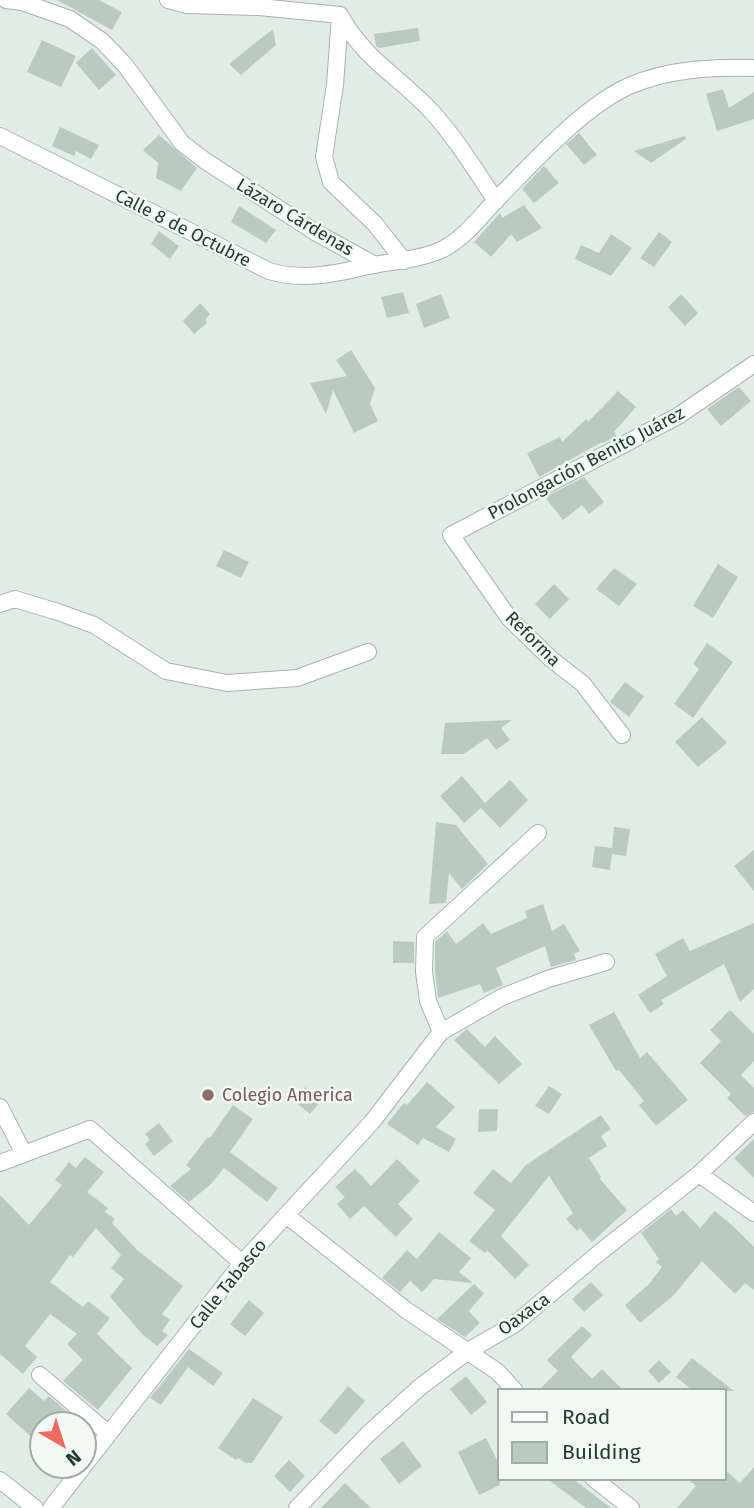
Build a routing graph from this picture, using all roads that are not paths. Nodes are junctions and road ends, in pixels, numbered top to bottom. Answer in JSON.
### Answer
{"nodes":[{"id":1,"x":6,"y":0,"type":"edge"},
{"id":2,"x":168,"y":0,"type":"edge"},
{"id":3,"x":340,"y":15,"type":"junction"},
{"id":4,"x":754,"y":68,"type":"edge"},
{"id":5,"x":0,"y":136,"type":"edge"},
{"id":6,"x":496,"y":201,"type":"junction"},
{"id":7,"x":404,"y":261,"type":"junction"},
{"id":8,"x":375,"y":265,"type":"junction"},
{"id":9,"x":754,"y":364,"type":"edge"},
{"id":10,"x":451,"y":535,"type":"joint"},
{"id":11,"x":0,"y":604,"type":"edge"},
{"id":12,"x":368,"y":652,"type":"dead end"},
{"id":13,"x":622,"y":736,"type":"dead end"},
{"id":14,"x":538,"y":833,"type":"dead end"},
{"id":15,"x":606,"y":962,"type":"dead end"},
{"id":16,"x":441,"y":1032,"type":"junction"},
{"id":17,"x":0,"y":1107,"type":"edge"},
{"id":18,"x":754,"y":1122,"type":"edge"},
{"id":19,"x":24,"y":1154,"type":"junction"},
{"id":20,"x":0,"y":1163,"type":"edge"},
{"id":21,"x":699,"y":1174,"type":"junction"},
{"id":22,"x":754,"y":1213,"type":"edge"},
{"id":23,"x":286,"y":1215,"type":"junction"},
{"id":24,"x":242,"y":1263,"type":"junction"},
{"id":25,"x":468,"y":1351,"type":"junction"},
{"id":26,"x":40,"y":1375,"type":"dead end"},
{"id":27,"x":513,"y":1389,"type":"edge"},
{"id":28,"x":109,"y":1434,"type":"junction"},
{"id":29,"x":0,"y":1480,"type":"edge"},
{"id":30,"x":596,"y":1480,"type":"edge"},
{"id":31,"x":35,"y":1508,"type":"edge"},
{"id":32,"x":51,"y":1508,"type":"edge"},
{"id":33,"x":297,"y":1508,"type":"edge"},
{"id":34,"x":631,"y":1508,"type":"edge"}],
"edges":[{"from":1,"to":8,"type":"street","name":"Lázaro Cárdenas"},
{"from":2,"to":3,"type":"street"},
{"from":3,"to":6,"type":"street"},
{"from":3,"to":7,"type":"street"},
{"from":4,"to":6,"type":"street"},
{"from":5,"to":8,"type":"street","name":"Calle 8 de Octubre"},
{"from":6,"to":7,"type":"street"},
{"from":7,"to":8,"type":"street"},
{"from":9,"to":10,"type":"street","name":"Prolongación Benito Juárez"},
{"from":10,"to":13,"type":"street","name":"Reforma"},
{"from":11,"to":12,"type":"street"},
{"from":14,"to":16,"type":"street"},
{"from":15,"to":16,"type":"street"},
{"from":16,"to":23,"type":"street","name":"Calle Tabasco"},
{"from":17,"to":19,"type":"street"},
{"from":18,"to":21,"type":"street","name":"Oaxaca"},
{"from":19,"to":20,"type":"street"},
{"from":19,"to":24,"type":"street"},
{"from":21,"to":22,"type":"street"},
{"from":21,"to":25,"type":"street","name":"Oaxaca"},
{"from":23,"to":24,"type":"street","name":"Calle Tabasco"},
{"from":23,"to":25,"type":"street"},
{"from":24,"to":28,"type":"street","name":"Calle Tabasco"},
{"from":25,"to":27,"type":"street"},
{"from":25,"to":33,"type":"street","name":"Oaxaca"},
{"from":26,"to":28,"type":"street"},
{"from":28,"to":32,"type":"street","name":"Calle Tabasco"},
{"from":29,"to":31,"type":"street"},
{"from":30,"to":34,"type":"street"}]}
